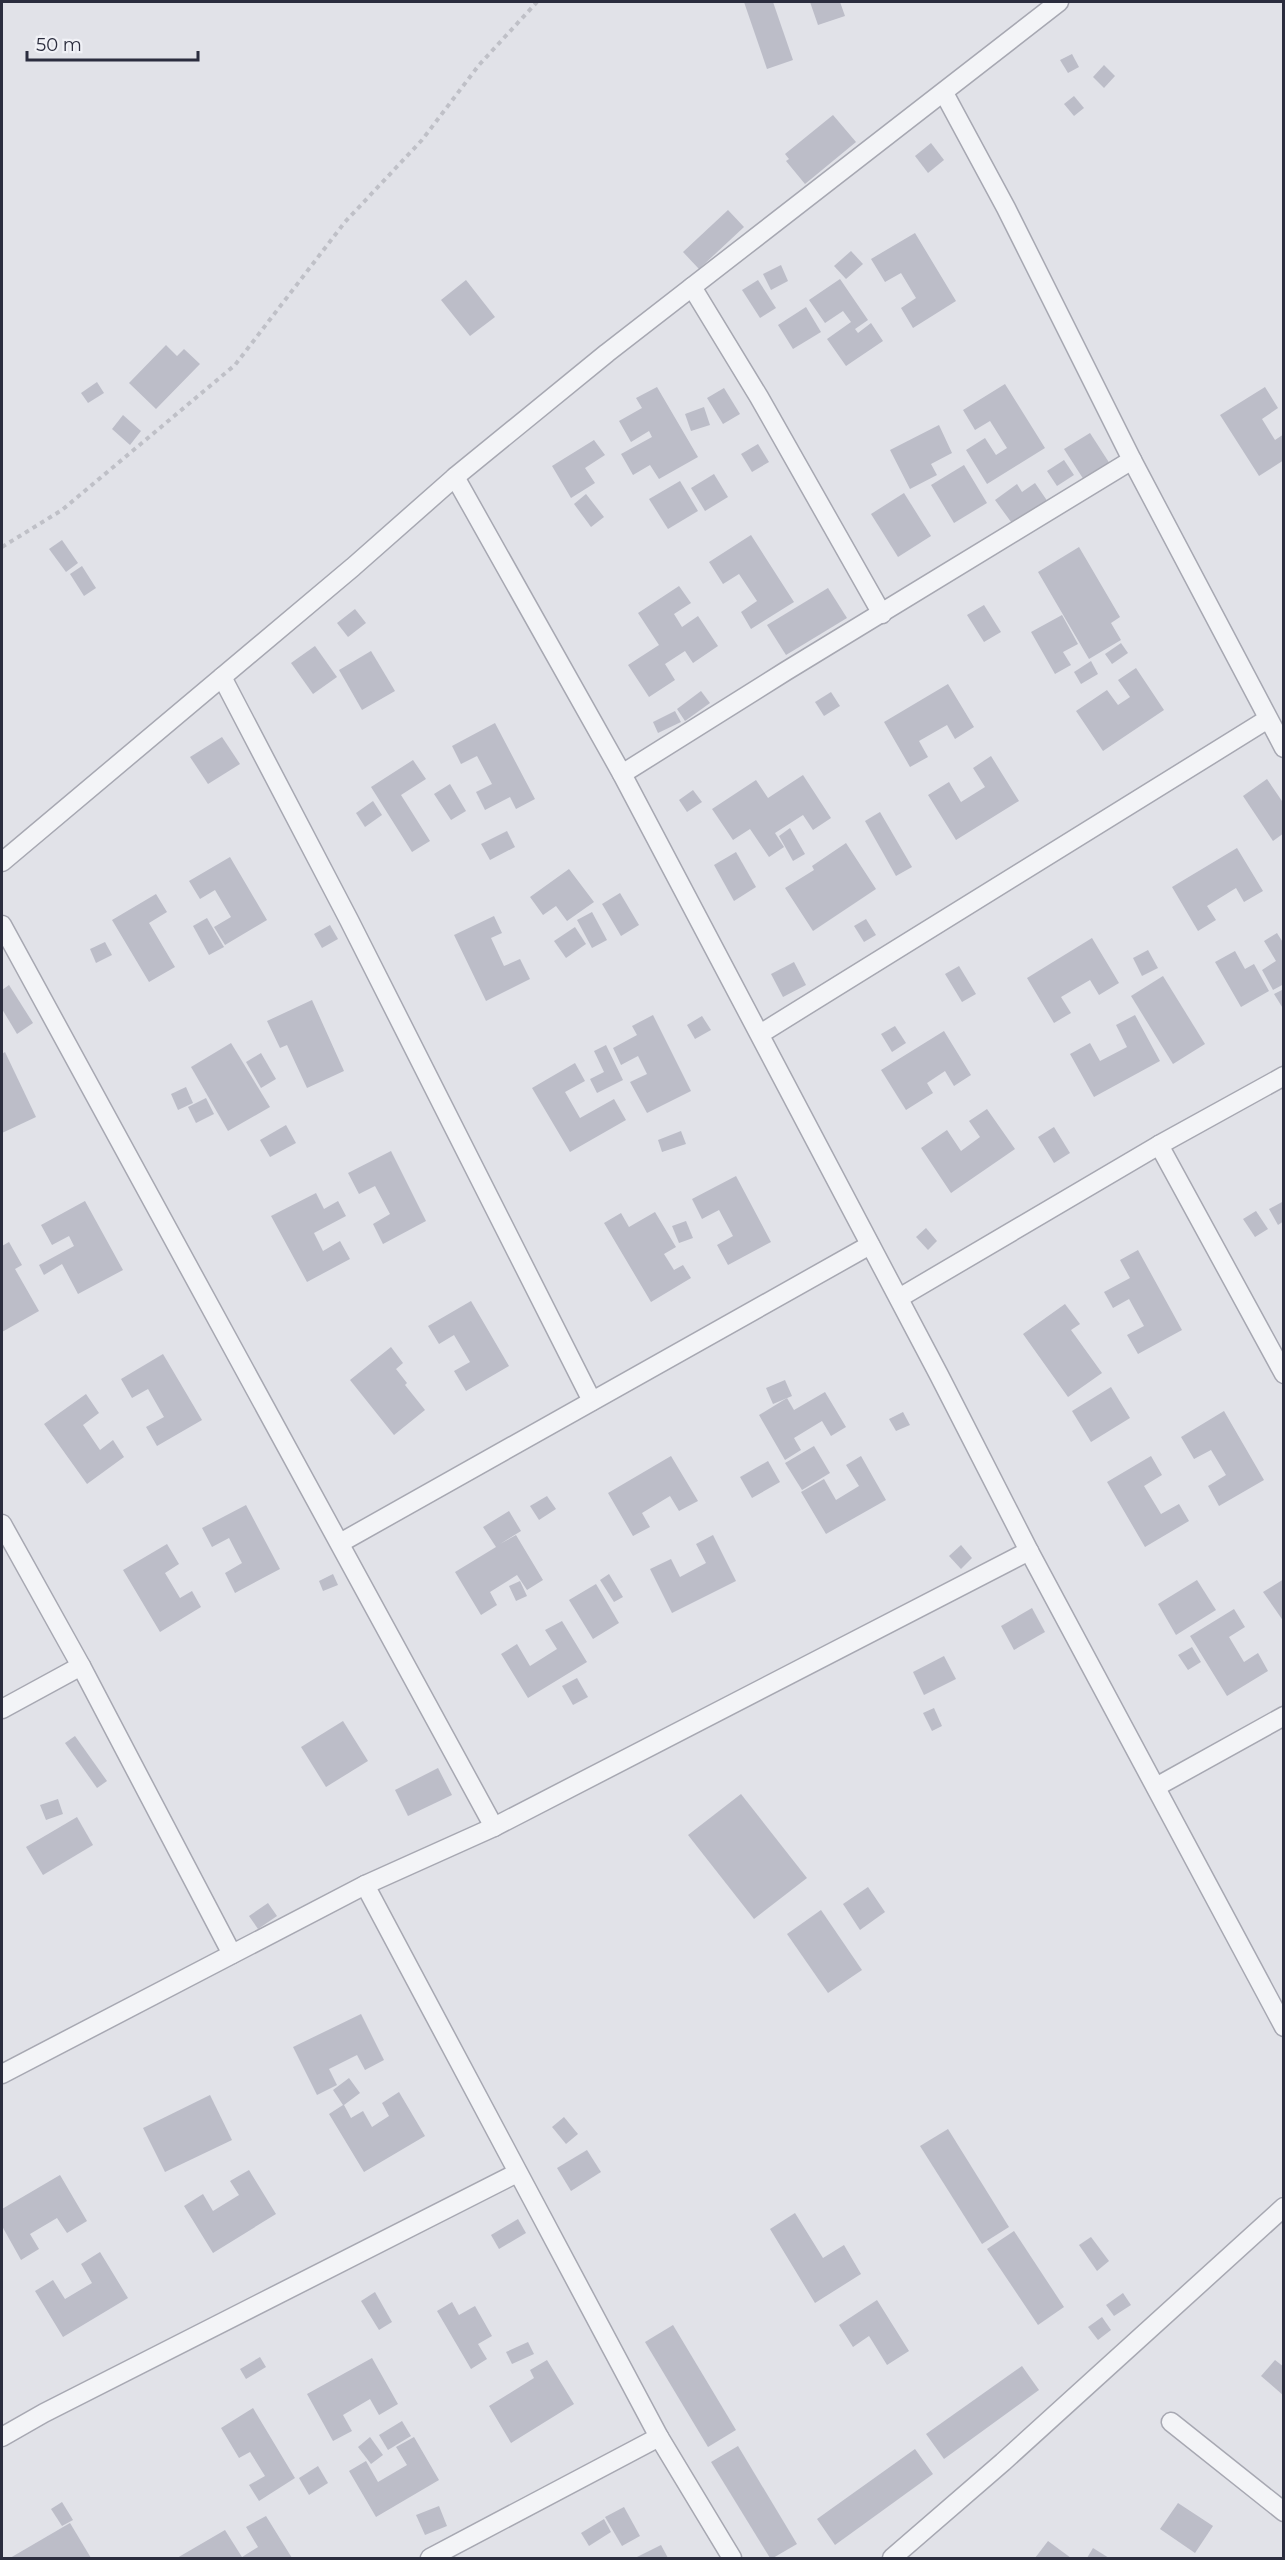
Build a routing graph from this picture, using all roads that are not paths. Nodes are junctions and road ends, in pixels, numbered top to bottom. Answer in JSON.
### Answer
{"nodes":[{"id":1,"x":1059,"y":2,"type":"edge"},
{"id":2,"x":944,"y":93,"type":"junction"},
{"id":3,"x":692,"y":287,"type":"junction"},
{"id":4,"x":1132,"y":460,"type":"junction"},
{"id":5,"x":455,"y":477,"type":"junction"},
{"id":6,"x":882,"y":614,"type":"junction"},
{"id":7,"x":222,"y":677,"type":"junction"},
{"id":8,"x":1268,"y":719,"type":"junction"},
{"id":9,"x":1284,"y":748,"type":"edge"},
{"id":10,"x":622,"y":774,"type":"junction"},
{"id":11,"x":2,"y":862,"type":"edge"},
{"id":12,"x":2,"y":925,"type":"edge"},
{"id":13,"x":760,"y":1034,"type":"junction"},
{"id":14,"x":1284,"y":1076,"type":"edge"},
{"id":15,"x":1159,"y":1145,"type":"junction"},
{"id":16,"x":870,"y":1245,"type":"junction"},
{"id":17,"x":899,"y":1298,"type":"junction"},
{"id":18,"x":1284,"y":1374,"type":"edge"},
{"id":19,"x":592,"y":1401,"type":"junction"},
{"id":20,"x":2,"y":1524,"type":"edge"},
{"id":21,"x":340,"y":1543,"type":"junction"},
{"id":22,"x":1029,"y":1551,"type":"junction"},
{"id":23,"x":81,"y":1666,"type":"junction"},
{"id":24,"x":2,"y":1709,"type":"edge"},
{"id":25,"x":1284,"y":1716,"type":"edge"},
{"id":26,"x":1156,"y":1787,"type":"junction"},
{"id":27,"x":494,"y":1827,"type":"junction"},
{"id":28,"x":365,"y":1885,"type":"junction"},
{"id":29,"x":232,"y":1954,"type":"junction"},
{"id":30,"x":1284,"y":2027,"type":"edge"},
{"id":31,"x":2,"y":2074,"type":"edge"},
{"id":32,"x":517,"y":2173,"type":"junction"},
{"id":33,"x":1284,"y":2207,"type":"edge"},
{"id":34,"x":1171,"y":2422,"type":"dead end"},
{"id":35,"x":2,"y":2437,"type":"edge"},
{"id":36,"x":659,"y":2437,"type":"junction"},
{"id":37,"x":1284,"y":2512,"type":"edge"},
{"id":38,"x":430,"y":2559,"type":"edge"},
{"id":39,"x":732,"y":2559,"type":"edge"},
{"id":40,"x":892,"y":2559,"type":"edge"}],
"edges":[{"from":1,"to":2,"type":"street"},
{"from":2,"to":3,"type":"street"},
{"from":2,"to":4,"type":"street"},
{"from":3,"to":5,"type":"street"},
{"from":3,"to":6,"type":"street"},
{"from":4,"to":6,"type":"street"},
{"from":4,"to":8,"type":"street"},
{"from":5,"to":7,"type":"street"},
{"from":5,"to":10,"type":"street"},
{"from":6,"to":10,"type":"street"},
{"from":7,"to":11,"type":"street"},
{"from":7,"to":19,"type":"street"},
{"from":8,"to":9,"type":"street"},
{"from":8,"to":13,"type":"street"},
{"from":10,"to":13,"type":"street"},
{"from":12,"to":21,"type":"street"},
{"from":13,"to":16,"type":"street"},
{"from":14,"to":15,"type":"street"},
{"from":15,"to":17,"type":"street"},
{"from":15,"to":18,"type":"street"},
{"from":16,"to":17,"type":"street"},
{"from":16,"to":19,"type":"street"},
{"from":17,"to":22,"type":"street"},
{"from":19,"to":21,"type":"street"},
{"from":20,"to":23,"type":"street"},
{"from":21,"to":27,"type":"street"},
{"from":22,"to":26,"type":"street"},
{"from":22,"to":27,"type":"street"},
{"from":23,"to":24,"type":"street"},
{"from":23,"to":29,"type":"street"},
{"from":25,"to":26,"type":"street"},
{"from":26,"to":30,"type":"street"},
{"from":27,"to":28,"type":"street"},
{"from":28,"to":29,"type":"street"},
{"from":28,"to":32,"type":"street"},
{"from":29,"to":31,"type":"street"},
{"from":32,"to":35,"type":"street"},
{"from":32,"to":36,"type":"street"},
{"from":33,"to":40,"type":"street"},
{"from":34,"to":37,"type":"street"},
{"from":36,"to":38,"type":"street"},
{"from":36,"to":39,"type":"street"}]}
